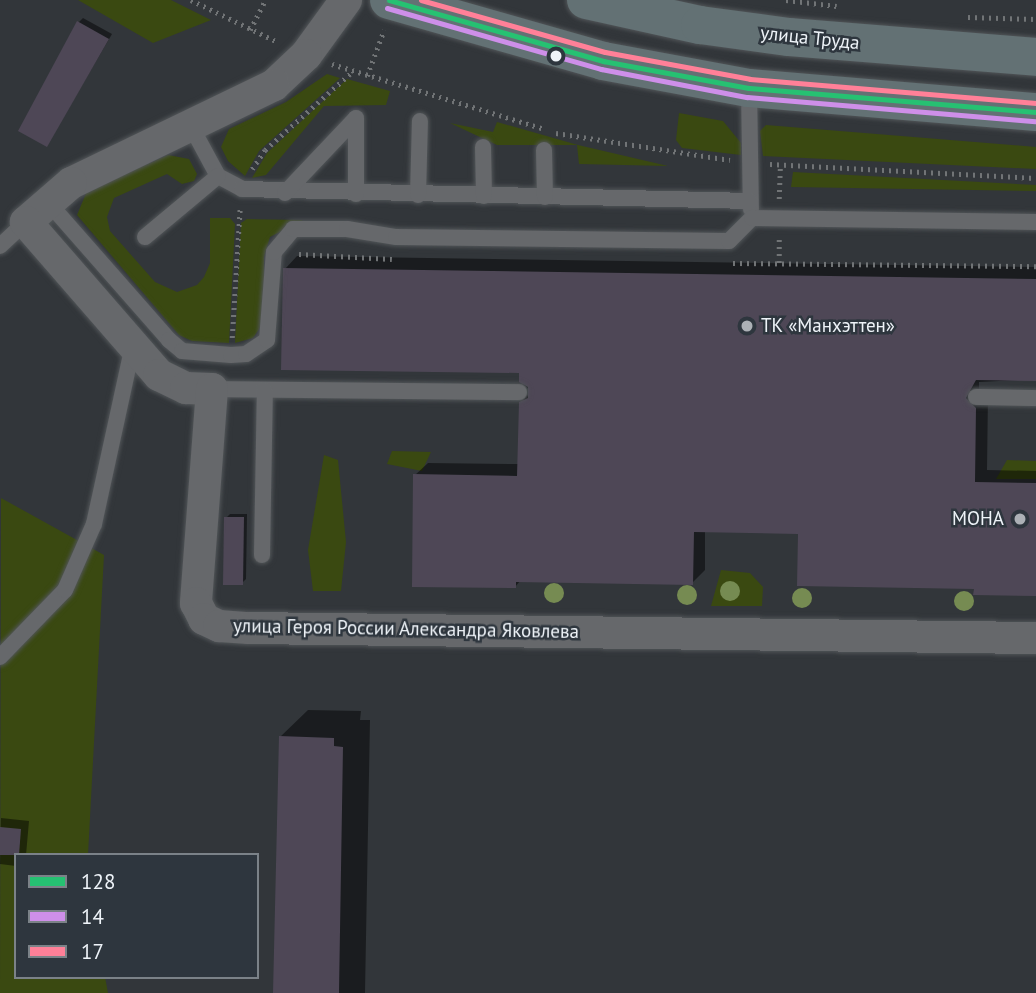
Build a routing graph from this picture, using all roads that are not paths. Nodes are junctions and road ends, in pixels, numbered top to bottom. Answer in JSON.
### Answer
{"nodes":[{"id":1,"x":346,"y":0,"type":"edge"},
{"id":2,"x":586,"y":0,"type":"edge"},
{"id":3,"x":391,"y":1,"type":"edge"},
{"id":4,"x":1036,"y":57,"type":"edge"},
{"id":5,"x":749,"y":89,"type":"junction"},
{"id":6,"x":1036,"y":112,"type":"edge"},
{"id":7,"x":420,"y":121,"type":"dead end"},
{"id":8,"x":192,"y":128,"type":"junction"},
{"id":9,"x":483,"y":147,"type":"dead end"},
{"id":10,"x":544,"y":150,"type":"dead end"},
{"id":11,"x":218,"y":176,"type":"junction"},
{"id":12,"x":285,"y":193,"type":"junction"},
{"id":13,"x":356,"y":194,"type":"junction"},
{"id":14,"x":418,"y":195,"type":"junction"},
{"id":15,"x":484,"y":196,"type":"junction"},
{"id":16,"x":545,"y":197,"type":"junction"},
{"id":17,"x":750,"y":201,"type":"junction"},
{"id":18,"x":36,"y":211,"type":"junction"},
{"id":19,"x":752,"y":218,"type":"junction"},
{"id":20,"x":1036,"y":222,"type":"edge"},
{"id":21,"x":145,"y":237,"type":"dead end"},
{"id":22,"x":0,"y":246,"type":"edge"},
{"id":23,"x":133,"y":345,"type":"junction"},
{"id":24,"x":212,"y":388,"type":"junction"},
{"id":25,"x":265,"y":390,"type":"junction"},
{"id":26,"x":519,"y":392,"type":"dead end"},
{"id":27,"x":976,"y":397,"type":"dead end"},
{"id":28,"x":1036,"y":398,"type":"edge"},
{"id":29,"x":262,"y":555,"type":"dead end"},
{"id":30,"x":1036,"y":638,"type":"edge"},
{"id":31,"x":0,"y":657,"type":"edge"}],
"edges":[{"from":1,"to":8,"type":"street"},
{"from":2,"to":4,"type":"main road","name":"улица Труда"},
{"from":3,"to":5,"type":"main road"},
{"from":5,"to":6,"type":"main road"},
{"from":5,"to":17,"type":"lane"},
{"from":7,"to":14,"type":"lane"},
{"from":8,"to":11,"type":"lane"},
{"from":8,"to":18,"type":"street"},
{"from":9,"to":15,"type":"lane"},
{"from":10,"to":16,"type":"lane"},
{"from":11,"to":12,"type":"lane"},
{"from":11,"to":21,"type":"lane"},
{"from":12,"to":13,"type":"lane"},
{"from":12,"to":13,"type":"lane"},
{"from":13,"to":14,"type":"lane"},
{"from":14,"to":15,"type":"lane"},
{"from":15,"to":16,"type":"lane"},
{"from":16,"to":17,"type":"lane"},
{"from":17,"to":19,"type":"lane"},
{"from":18,"to":19,"type":"lane"},
{"from":18,"to":22,"type":"lane"},
{"from":18,"to":23,"type":"street"},
{"from":19,"to":20,"type":"lane"},
{"from":23,"to":24,"type":"street"},
{"from":23,"to":31,"type":"lane"},
{"from":24,"to":25,"type":"lane"},
{"from":24,"to":30,"type":"street","name":"улица Героя России Александра Яковлева"},
{"from":25,"to":26,"type":"lane"},
{"from":25,"to":29,"type":"lane"},
{"from":27,"to":28,"type":"lane"}]}
